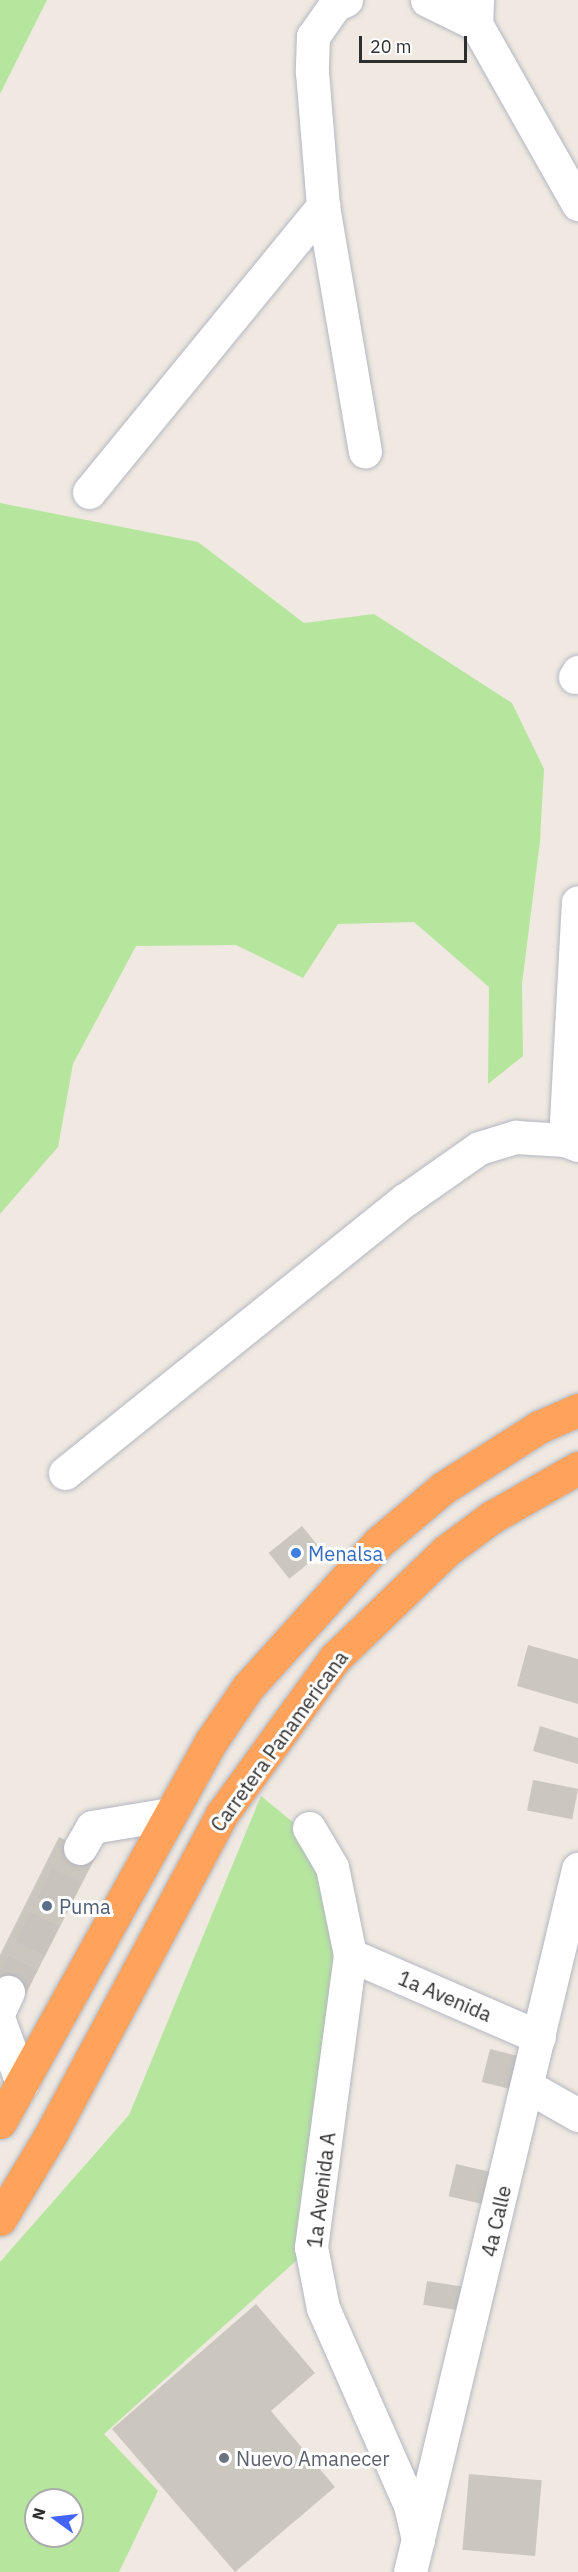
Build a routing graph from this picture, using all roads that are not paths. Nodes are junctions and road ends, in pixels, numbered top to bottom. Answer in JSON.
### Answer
{"nodes":[{"id":1,"x":346,"y":0,"type":"edge"},
{"id":2,"x":427,"y":0,"type":"edge"},
{"id":3,"x":476,"y":12,"type":"edge"},
{"id":4,"x":578,"y":204,"type":"edge"},
{"id":5,"x":323,"y":206,"type":"junction"},
{"id":6,"x":365,"y":451,"type":"dead end"},
{"id":7,"x":89,"y":492,"type":"dead end"},
{"id":8,"x":578,"y":902,"type":"edge"},
{"id":9,"x":571,"y":1142,"type":"edge"},
{"id":10,"x":578,"y":1410,"type":"edge"},
{"id":11,"x":578,"y":1468,"type":"edge"},
{"id":12,"x":65,"y":1473,"type":"dead end"},
{"id":13,"x":170,"y":1814,"type":"junction"},
{"id":14,"x":309,"y":1828,"type":"dead end"},
{"id":15,"x":80,"y":1848,"type":"tunnel mouth"},
{"id":16,"x":578,"y":1869,"type":"edge"},
{"id":17,"x":350,"y":1955,"type":"junction"},
{"id":18,"x":0,"y":2023,"type":"edge"},
{"id":19,"x":539,"y":2037,"type":"junction"},
{"id":20,"x":22,"y":2083,"type":"junction"},
{"id":21,"x":527,"y":2086,"type":"junction"},
{"id":22,"x":578,"y":2115,"type":"edge"},
{"id":23,"x":0,"y":2122,"type":"edge"},
{"id":24,"x":0,"y":2219,"type":"edge"},
{"id":25,"x":418,"y":2540,"type":"junction"},
{"id":26,"x":410,"y":2572,"type":"edge"}],
"edges":[{"from":1,"to":5,"type":"street"},
{"from":2,"to":3,"type":"street"},
{"from":3,"to":4,"type":"street"},
{"from":5,"to":6,"type":"street"},
{"from":5,"to":7,"type":"street"},
{"from":8,"to":9,"type":"street"},
{"from":9,"to":12,"type":"street"},
{"from":10,"to":13,"type":"highway"},
{"from":11,"to":24,"type":"highway","name":"Carretera Panamericana"},
{"from":13,"to":15,"type":"street"},
{"from":13,"to":20,"type":"highway"},
{"from":14,"to":17,"type":"street","name":"1a Avenida A"},
{"from":16,"to":19,"type":"street","name":"4a Calle"},
{"from":17,"to":19,"type":"street","name":"1a Avenida"},
{"from":17,"to":25,"type":"street","name":"1a Avenida A"},
{"from":18,"to":20,"type":"street"},
{"from":19,"to":21,"type":"street","name":"4a Calle"},
{"from":20,"to":23,"type":"highway"},
{"from":21,"to":22,"type":"street"},
{"from":21,"to":25,"type":"street","name":"4a Calle"},
{"from":25,"to":26,"type":"street","name":"4a Calle"}]}
